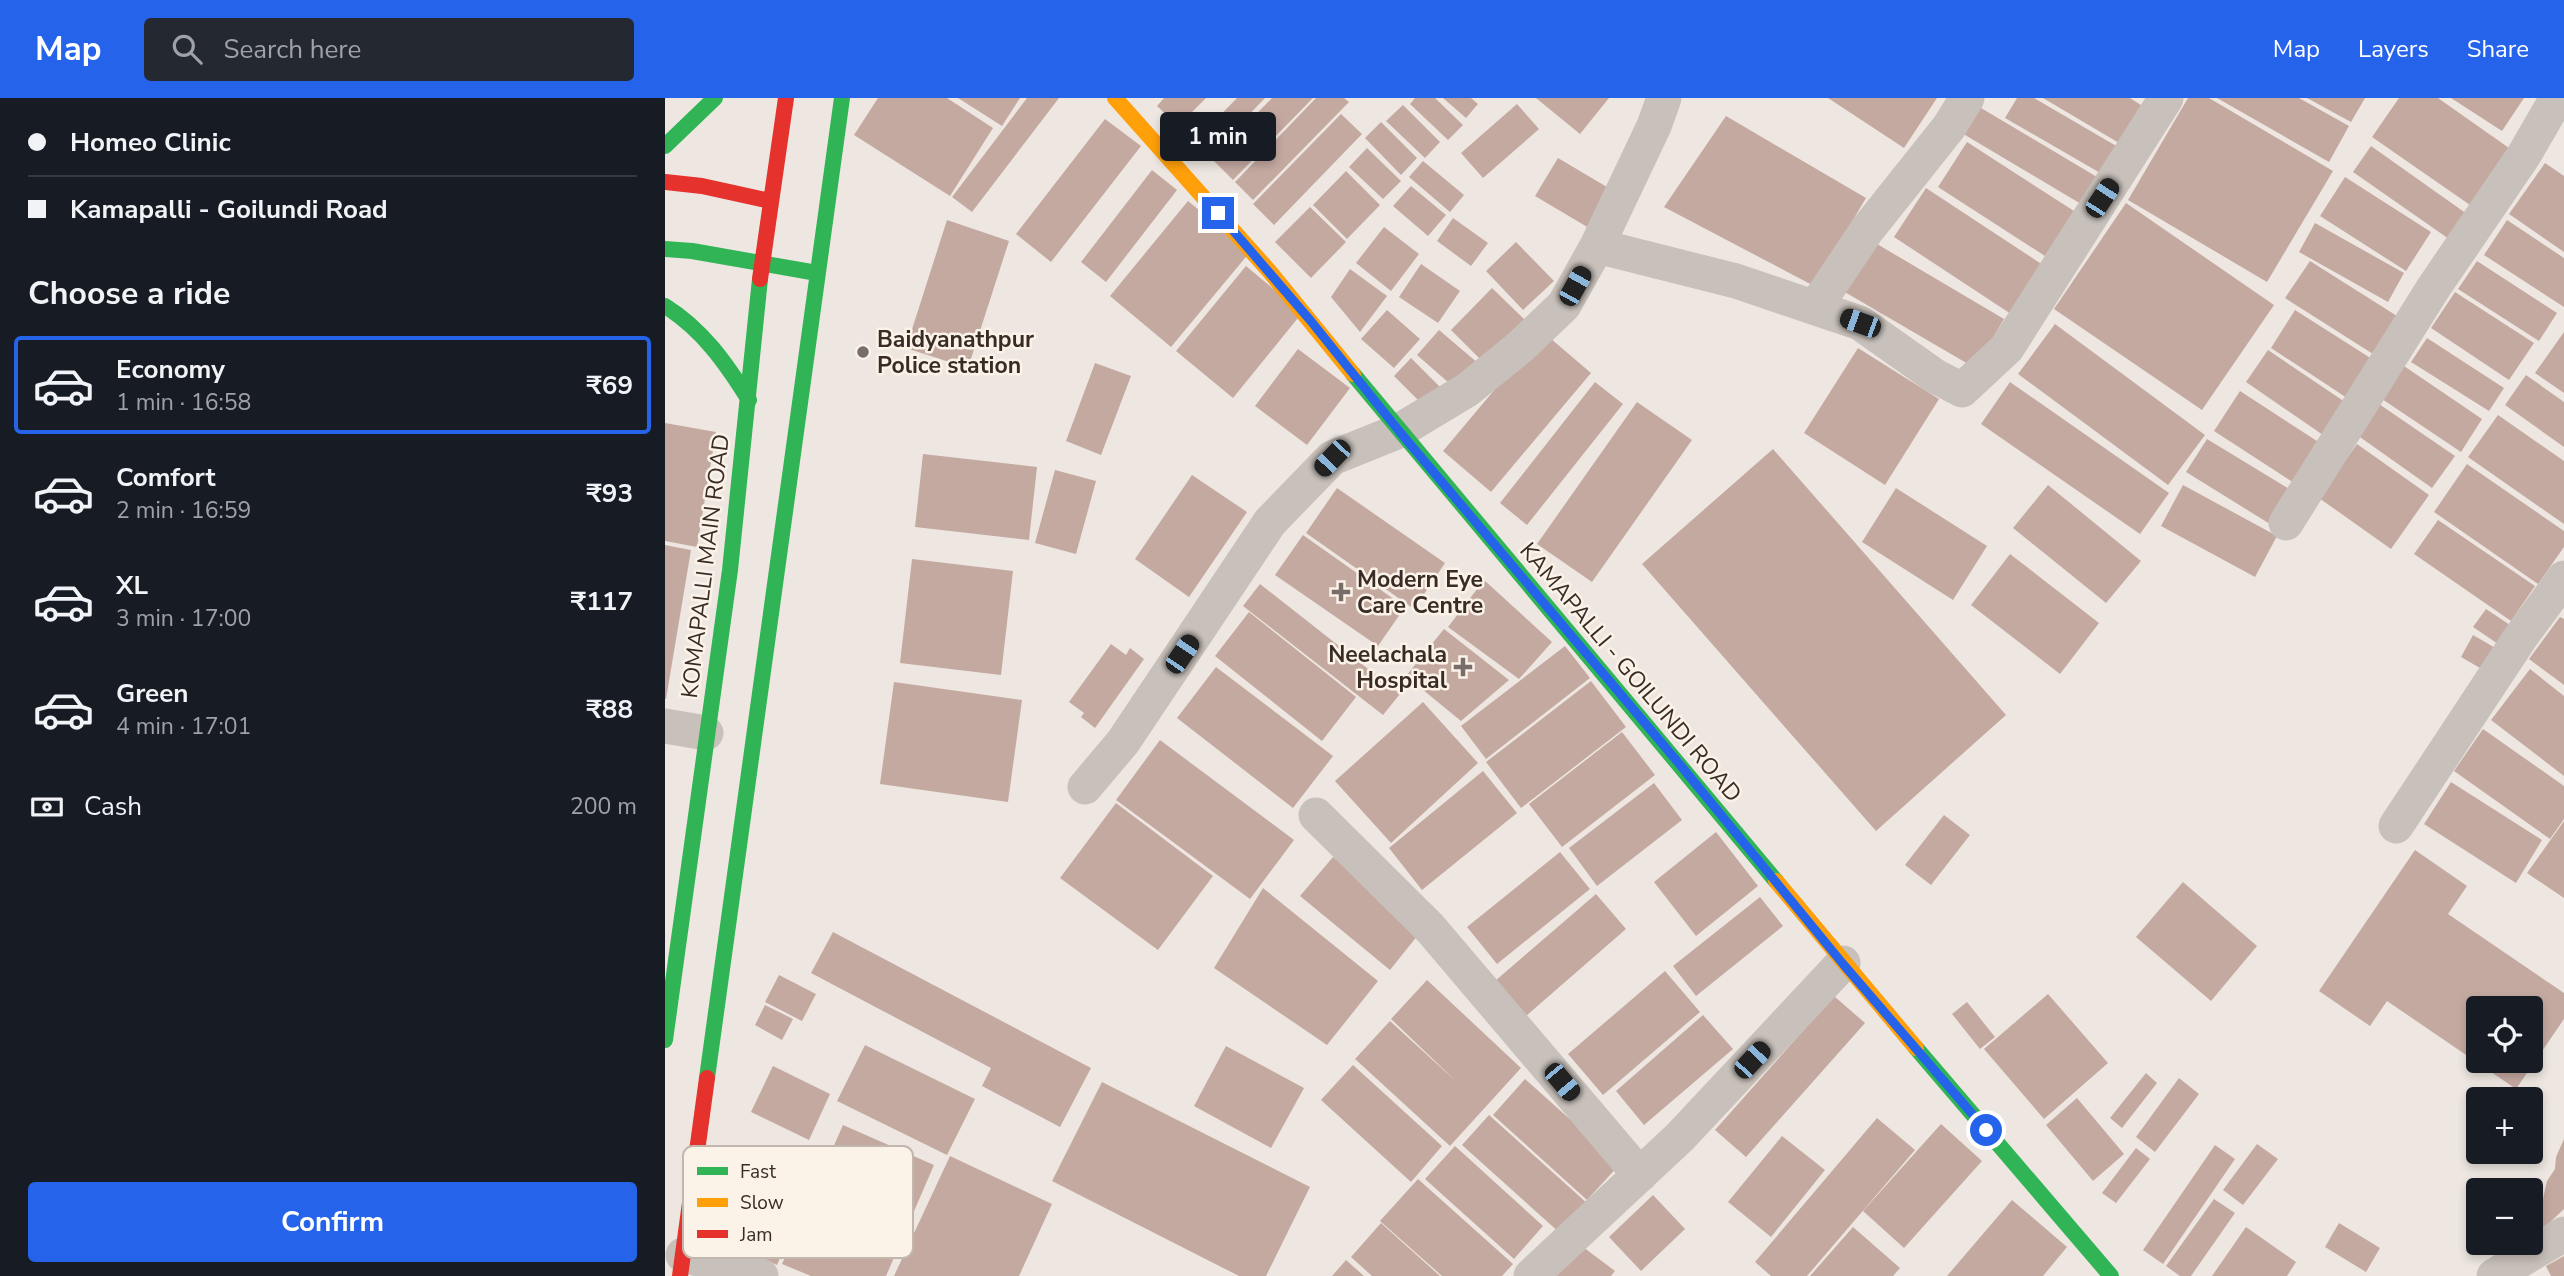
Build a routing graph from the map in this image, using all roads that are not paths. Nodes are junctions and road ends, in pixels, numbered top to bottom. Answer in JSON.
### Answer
{"nodes":[{"id":1,"x":715,"y":98,"type":"edge"},
{"id":2,"x":786,"y":98,"type":"edge"},
{"id":3,"x":842,"y":98,"type":"edge"},
{"id":4,"x":1115,"y":98,"type":"edge"},
{"id":5,"x":1664,"y":98,"type":"edge"},
{"id":6,"x":1967,"y":98,"type":"edge"},
{"id":7,"x":2166,"y":98,"type":"edge"},
{"id":8,"x":2557,"y":98,"type":"edge"},
{"id":9,"x":665,"y":146,"type":"edge"},
{"id":10,"x":665,"y":182,"type":"edge"},
{"id":11,"x":770,"y":201,"type":"junction"},
{"id":12,"x":1597,"y":246,"type":"junction"},
{"id":13,"x":665,"y":249,"type":"edge"},
{"id":14,"x":762,"y":263,"type":"junction"},
{"id":15,"x":817,"y":273,"type":"junction"},
{"id":16,"x":665,"y":306,"type":"edge"},
{"id":17,"x":1816,"y":306,"type":"junction"},
{"id":18,"x":749,"y":400,"type":"junction"},
{"id":19,"x":1399,"y":431,"type":"junction"},
{"id":20,"x":2286,"y":523,"type":"dead end"},
{"id":21,"x":2564,"y":578,"type":"edge"},
{"id":22,"x":665,"y":726,"type":"edge"},
{"id":23,"x":706,"y":733,"type":"junction"},
{"id":24,"x":1085,"y":787,"type":"dead end"},
{"id":25,"x":1316,"y":815,"type":"dead end"},
{"id":26,"x":2396,"y":826,"type":"dead end"},
{"id":27,"x":1843,"y":964,"type":"junction"},
{"id":28,"x":665,"y":1040,"type":"edge"},
{"id":29,"x":698,"y":1146,"type":"edge"},
{"id":30,"x":1640,"y":1175,"type":"junction"},
{"id":31,"x":2564,"y":1234,"type":"edge"},
{"id":32,"x":682,"y":1266,"type":"edge"},
{"id":33,"x":761,"y":1276,"type":"edge"},
{"id":34,"x":1531,"y":1276,"type":"edge"},
{"id":35,"x":2111,"y":1276,"type":"edge"},
{"id":36,"x":2494,"y":1276,"type":"edge"}],
"edges":[{"from":1,"to":9,"type":"main road"},
{"from":2,"to":11,"type":"main road","name":"KOMAPALLI MAIN ROAD"},
{"from":3,"to":15,"type":"main road"},
{"from":4,"to":19,"type":"main road","name":"KAMAPALLI - GOILUNDI ROAD"},
{"from":5,"to":12,"type":"street"},
{"from":6,"to":17,"type":"street"},
{"from":7,"to":17,"type":"street"},
{"from":8,"to":20,"type":"street"},
{"from":10,"to":11,"type":"main road"},
{"from":11,"to":14,"type":"main road","name":"KOMAPALLI MAIN ROAD"},
{"from":12,"to":17,"type":"street"},
{"from":12,"to":19,"type":"street"},
{"from":13,"to":14,"type":"main road"},
{"from":14,"to":15,"type":"main road"},
{"from":14,"to":18,"type":"main road","name":"KOMAPALLI MAIN ROAD"},
{"from":15,"to":29,"type":"main road"},
{"from":16,"to":18,"type":"main road"},
{"from":18,"to":23,"type":"main road","name":"KOMAPALLI MAIN ROAD"},
{"from":19,"to":24,"type":"street"},
{"from":19,"to":27,"type":"main road","name":"KAMAPALLI - GOILUNDI ROAD"},
{"from":21,"to":26,"type":"street"},
{"from":22,"to":23,"type":"street"},
{"from":23,"to":28,"type":"main road","name":"KOMAPALLI MAIN ROAD"},
{"from":25,"to":30,"type":"street"},
{"from":27,"to":30,"type":"street"},
{"from":27,"to":35,"type":"main road","name":"KAMAPALLI - GOILUNDI ROAD"},
{"from":30,"to":34,"type":"street"},
{"from":31,"to":36,"type":"street"},
{"from":32,"to":33,"type":"street"}]}
